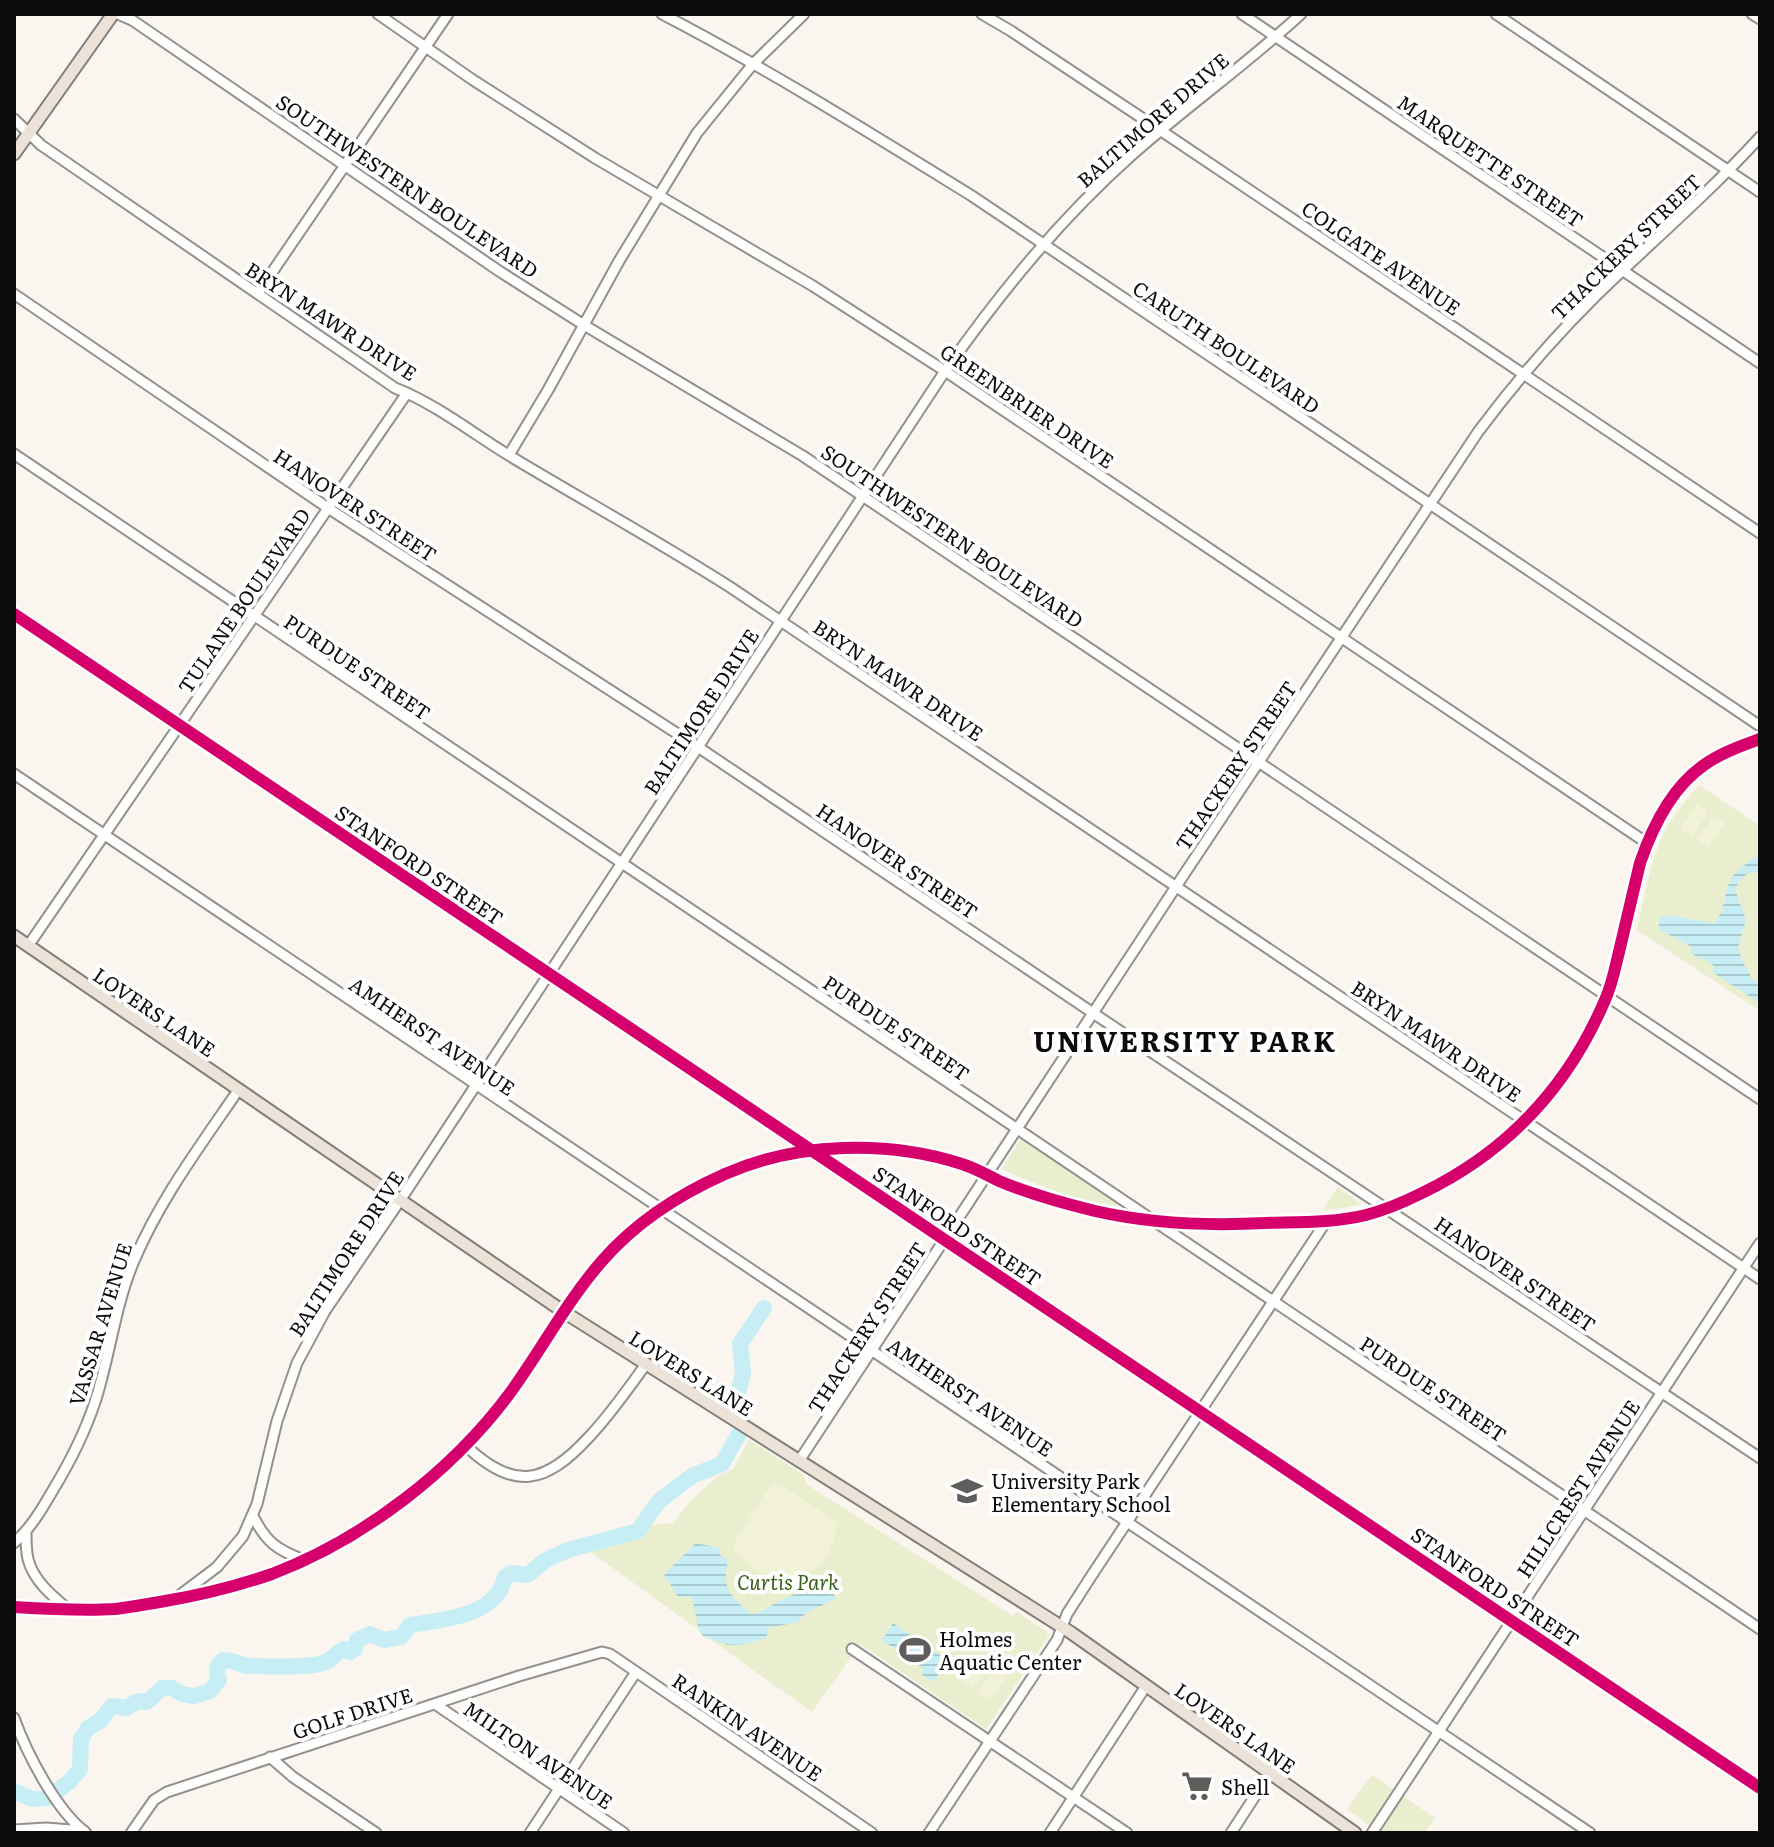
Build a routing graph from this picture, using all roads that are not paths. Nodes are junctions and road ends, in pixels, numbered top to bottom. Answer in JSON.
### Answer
{"nodes":[{"id":1,"x":116,"y":14,"type":"edge"},
{"id":2,"x":378,"y":14,"type":"edge"},
{"id":3,"x":448,"y":14,"type":"edge"},
{"id":4,"x":662,"y":14,"type":"edge"},
{"id":5,"x":804,"y":14,"type":"edge"},
{"id":6,"x":982,"y":14,"type":"edge"},
{"id":7,"x":1242,"y":14,"type":"edge"},
{"id":8,"x":1301,"y":14,"type":"edge"},
{"id":9,"x":1496,"y":14,"type":"edge"},
{"id":10,"x":1752,"y":14,"type":"edge"},
{"id":11,"x":1760,"y":19,"type":"edge"},
{"id":12,"x":1276,"y":37,"type":"junction"},
{"id":13,"x":425,"y":48,"type":"junction"},
{"id":14,"x":753,"y":64,"type":"junction"},
{"id":15,"x":14,"y":119,"type":"edge"},
{"id":16,"x":1160,"y":130,"type":"junction"},
{"id":17,"x":29,"y":133,"type":"junction"},
{"id":18,"x":1760,"y":137,"type":"edge"},
{"id":19,"x":14,"y":154,"type":"edge"},
{"id":20,"x":346,"y":165,"type":"junction"},
{"id":21,"x":1729,"y":171,"type":"junction"},
{"id":22,"x":1760,"y":192,"type":"edge"},
{"id":23,"x":659,"y":196,"type":"junction"},
{"id":24,"x":1043,"y":244,"type":"junction"},
{"id":25,"x":1623,"y":270,"type":"junction"},
{"id":26,"x":258,"y":293,"type":"junction"},
{"id":27,"x":14,"y":294,"type":"edge"},
{"id":28,"x":584,"y":325,"type":"junction"},
{"id":29,"x":1760,"y":363,"type":"edge"},
{"id":30,"x":945,"y":371,"type":"junction"},
{"id":31,"x":1524,"y":374,"type":"junction"},
{"id":32,"x":407,"y":393,"type":"junction"},
{"id":33,"x":14,"y":454,"type":"edge"},
{"id":34,"x":509,"y":455,"type":"junction"},
{"id":35,"x":863,"y":497,"type":"junction"},
{"id":36,"x":1429,"y":503,"type":"junction"},
{"id":37,"x":328,"y":508,"type":"junction"},
{"id":38,"x":1760,"y":533,"type":"edge"},
{"id":39,"x":14,"y":614,"type":"edge"},
{"id":40,"x":253,"y":616,"type":"junction"},
{"id":41,"x":780,"y":621,"type":"junction"},
{"id":42,"x":1341,"y":637,"type":"junction"},
{"id":43,"x":179,"y":726,"type":"junction"},
{"id":44,"x":1760,"y":726,"type":"edge"},
{"id":45,"x":1760,"y":739,"type":"edge"},
{"id":46,"x":698,"y":747,"type":"junction"},
{"id":47,"x":1259,"y":762,"type":"junction"},
{"id":48,"x":14,"y":774,"type":"edge"},
{"id":49,"x":104,"y":835,"type":"junction"},
{"id":50,"x":1647,"y":843,"type":"junction"},
{"id":51,"x":620,"y":865,"type":"junction"},
{"id":52,"x":1177,"y":886,"type":"junction"},
{"id":53,"x":14,"y":936,"type":"edge"},
{"id":54,"x":28,"y":946,"type":"junction"},
{"id":55,"x":548,"y":974,"type":"junction"},
{"id":56,"x":1607,"y":996,"type":"junction"},
{"id":57,"x":1093,"y":1013,"type":"junction"},
{"id":58,"x":476,"y":1085,"type":"junction"},
{"id":59,"x":239,"y":1089,"type":"junction"},
{"id":60,"x":1760,"y":1099,"type":"edge"},
{"id":61,"x":1525,"y":1121,"type":"junction"},
{"id":62,"x":1017,"y":1128,"type":"junction"},
{"id":63,"x":811,"y":1151,"type":"junction"},
{"id":64,"x":987,"y":1174,"type":"junction"},
{"id":65,"x":401,"y":1200,"type":"junction"},
{"id":66,"x":1386,"y":1209,"type":"junction"},
{"id":67,"x":661,"y":1210,"type":"junction"},
{"id":68,"x":1327,"y":1220,"type":"junction"},
{"id":69,"x":1152,"y":1221,"type":"junction"},
{"id":70,"x":944,"y":1240,"type":"junction"},
{"id":71,"x":1760,"y":1243,"type":"edge"},
{"id":72,"x":1744,"y":1268,"type":"junction"},
{"id":73,"x":1760,"y":1279,"type":"edge"},
{"id":74,"x":1273,"y":1302,"type":"junction"},
{"id":75,"x":564,"y":1312,"type":"junction"},
{"id":76,"x":872,"y":1351,"type":"junction"},
{"id":77,"x":646,"y":1364,"type":"junction"},
{"id":78,"x":1662,"y":1391,"type":"junction"},
{"id":79,"x":1201,"y":1413,"type":"junction"},
{"id":80,"x":465,"y":1445,"type":"junction"},
{"id":81,"x":1760,"y":1458,"type":"edge"},
{"id":82,"x":799,"y":1461,"type":"junction"},
{"id":83,"x":1584,"y":1510,"type":"junction"},
{"id":84,"x":253,"y":1516,"type":"junction"},
{"id":85,"x":1127,"y":1523,"type":"junction"},
{"id":86,"x":26,"y":1533,"type":"junction"},
{"id":87,"x":14,"y":1543,"type":"edge"},
{"id":88,"x":304,"y":1560,"type":"junction"},
{"id":89,"x":174,"y":1599,"type":"junction"},
{"id":90,"x":14,"y":1607,"type":"edge"},
{"id":91,"x":68,"y":1609,"type":"junction"},
{"id":92,"x":1512,"y":1621,"type":"junction"},
{"id":93,"x":1062,"y":1627,"type":"junction"},
{"id":94,"x":1760,"y":1629,"type":"edge"},
{"id":95,"x":852,"y":1649,"type":"dead end"},
{"id":96,"x":602,"y":1652,"type":"joint"},
{"id":97,"x":636,"y":1672,"type":"junction"},
{"id":98,"x":1146,"y":1686,"type":"junction"},
{"id":99,"x":435,"y":1704,"type":"junction"},
{"id":100,"x":14,"y":1718,"type":"edge"},
{"id":101,"x":1439,"y":1732,"type":"junction"},
{"id":102,"x":990,"y":1742,"type":"junction"},
{"id":103,"x":270,"y":1757,"type":"junction"},
{"id":104,"x":1270,"y":1773,"type":"junction"},
{"id":105,"x":1760,"y":1788,"type":"edge"},
{"id":106,"x":559,"y":1789,"type":"junction"},
{"id":107,"x":1073,"y":1797,"type":"junction"},
{"id":108,"x":14,"y":1830,"type":"edge"},
{"id":109,"x":85,"y":1832,"type":"edge"},
{"id":110,"x":131,"y":1833,"type":"edge"},
{"id":111,"x":376,"y":1833,"type":"edge"},
{"id":112,"x":530,"y":1833,"type":"edge"},
{"id":113,"x":624,"y":1833,"type":"edge"},
{"id":114,"x":872,"y":1833,"type":"edge"},
{"id":115,"x":929,"y":1833,"type":"edge"},
{"id":116,"x":1050,"y":1833,"type":"edge"},
{"id":117,"x":1127,"y":1833,"type":"edge"},
{"id":118,"x":1231,"y":1833,"type":"edge"},
{"id":119,"x":1355,"y":1833,"type":"edge"},
{"id":120,"x":1372,"y":1833,"type":"edge"},
{"id":121,"x":1590,"y":1833,"type":"edge"}],
"edges":[{"from":1,"to":17,"type":"main road"},
{"from":1,"to":20,"type":"street","name":"SOUTHWESTERN BOULEVARD"},
{"from":2,"to":13,"type":"street","name":"GREENBRIER DRIVE"},
{"from":3,"to":13,"type":"street"},
{"from":4,"to":14,"type":"street","name":"CARUTH BOULEVARD"},
{"from":5,"to":14,"type":"street"},
{"from":6,"to":16,"type":"street","name":"COLGATE AVENUE"},
{"from":7,"to":12,"type":"street","name":"MARQUETTE STREET"},
{"from":8,"to":12,"type":"street","name":"BALTIMORE DRIVE"},
{"from":9,"to":21,"type":"street"},
{"from":10,"to":11,"type":"street"},
{"from":12,"to":16,"type":"street","name":"BALTIMORE DRIVE"},
{"from":12,"to":25,"type":"street","name":"MARQUETTE STREET"},
{"from":13,"to":20,"type":"street"},
{"from":13,"to":23,"type":"street","name":"GREENBRIER DRIVE"},
{"from":14,"to":23,"type":"street"},
{"from":14,"to":24,"type":"street","name":"CARUTH BOULEVARD"},
{"from":15,"to":17,"type":"street","name":"BRYN MAWR DRIVE"},
{"from":16,"to":24,"type":"street","name":"BALTIMORE DRIVE"},
{"from":16,"to":31,"type":"street","name":"COLGATE AVENUE"},
{"from":17,"to":19,"type":"main road"},
{"from":17,"to":26,"type":"street","name":"BRYN MAWR DRIVE"},
{"from":18,"to":21,"type":"street","name":"THACKERY STREET"},
{"from":20,"to":26,"type":"street"},
{"from":20,"to":28,"type":"street","name":"SOUTHWESTERN BOULEVARD"},
{"from":21,"to":22,"type":"street"},
{"from":21,"to":25,"type":"street","name":"THACKERY STREET"},
{"from":23,"to":28,"type":"street"},
{"from":23,"to":30,"type":"street","name":"GREENBRIER DRIVE"},
{"from":24,"to":30,"type":"street","name":"BALTIMORE DRIVE"},
{"from":24,"to":36,"type":"street","name":"CARUTH BOULEVARD"},
{"from":25,"to":29,"type":"street","name":"MARQUETTE STREET"},
{"from":25,"to":31,"type":"street","name":"THACKERY STREET"},
{"from":26,"to":32,"type":"street","name":"BRYN MAWR DRIVE"},
{"from":27,"to":37,"type":"street","name":"HANOVER STREET"},
{"from":28,"to":34,"type":"street"},
{"from":28,"to":35,"type":"street","name":"SOUTHWESTERN BOULEVARD"},
{"from":30,"to":35,"type":"street","name":"BALTIMORE DRIVE"},
{"from":30,"to":42,"type":"street","name":"GREENBRIER DRIVE"},
{"from":31,"to":36,"type":"street","name":"THACKERY STREET"},
{"from":31,"to":38,"type":"street","name":"COLGATE AVENUE"},
{"from":32,"to":34,"type":"street","name":"BRYN MAWR DRIVE"},
{"from":32,"to":37,"type":"street","name":"TULANE BOULEVARD"},
{"from":33,"to":40,"type":"street","name":"PURDUE STREET"},
{"from":34,"to":41,"type":"street","name":"BRYN MAWR DRIVE"},
{"from":35,"to":41,"type":"street","name":"BALTIMORE DRIVE"},
{"from":35,"to":47,"type":"street","name":"SOUTHWESTERN BOULEVARD"},
{"from":36,"to":42,"type":"street","name":"THACKERY STREET"},
{"from":36,"to":44,"type":"street","name":"CARUTH BOULEVARD"},
{"from":37,"to":40,"type":"street","name":"TULANE BOULEVARD"},
{"from":37,"to":46,"type":"street","name":"HANOVER STREET"},
{"from":39,"to":43,"type":"street","name":"STANFORD STREET"},
{"from":40,"to":43,"type":"street","name":"TULANE BOULEVARD"},
{"from":40,"to":51,"type":"street","name":"PURDUE STREET"},
{"from":41,"to":46,"type":"street","name":"BALTIMORE DRIVE"},
{"from":41,"to":52,"type":"street","name":"BRYN MAWR DRIVE"},
{"from":42,"to":47,"type":"street","name":"THACKERY STREET"},
{"from":42,"to":50,"type":"street","name":"GREENBRIER DRIVE"},
{"from":43,"to":49,"type":"street","name":"TULANE BOULEVARD"},
{"from":43,"to":55,"type":"street","name":"STANFORD STREET"},
{"from":45,"to":50,"type":"street"},
{"from":46,"to":51,"type":"street","name":"BALTIMORE DRIVE"},
{"from":46,"to":57,"type":"street","name":"HANOVER STREET"},
{"from":47,"to":52,"type":"street","name":"THACKERY STREET"},
{"from":47,"to":56,"type":"street","name":"SOUTHWESTERN BOULEVARD"},
{"from":48,"to":49,"type":"street","name":"AMHERST AVENUE"},
{"from":49,"to":54,"type":"street","name":"TULANE BOULEVARD"},
{"from":49,"to":58,"type":"street","name":"AMHERST AVENUE"},
{"from":50,"to":56,"type":"street"},
{"from":51,"to":55,"type":"street","name":"BALTIMORE DRIVE"},
{"from":51,"to":62,"type":"street","name":"PURDUE STREET"},
{"from":52,"to":57,"type":"street","name":"THACKERY STREET"},
{"from":52,"to":61,"type":"street","name":"BRYN MAWR DRIVE"},
{"from":53,"to":54,"type":"main road","name":"LOVERS LANE"},
{"from":54,"to":59,"type":"main road","name":"LOVERS LANE"},
{"from":55,"to":58,"type":"street","name":"BALTIMORE DRIVE"},
{"from":55,"to":63,"type":"street","name":"STANFORD STREET"},
{"from":56,"to":60,"type":"street","name":"SOUTHWESTERN BOULEVARD"},
{"from":56,"to":61,"type":"street"},
{"from":57,"to":62,"type":"street","name":"THACKERY STREET"},
{"from":57,"to":66,"type":"street","name":"HANOVER STREET"},
{"from":58,"to":65,"type":"street","name":"BALTIMORE DRIVE"},
{"from":58,"to":67,"type":"street","name":"AMHERST AVENUE"},
{"from":59,"to":65,"type":"main road","name":"LOVERS LANE"},
{"from":59,"to":86,"type":"street","name":"VASSAR AVENUE"},
{"from":61,"to":66,"type":"street"},
{"from":61,"to":72,"type":"street","name":"BRYN MAWR DRIVE"},
{"from":62,"to":64,"type":"street","name":"THACKERY STREET"},
{"from":62,"to":69,"type":"street","name":"PURDUE STREET"},
{"from":63,"to":64,"type":"street"},
{"from":63,"to":67,"type":"street"},
{"from":63,"to":70,"type":"street","name":"STANFORD STREET"},
{"from":64,"to":69,"type":"street"},
{"from":64,"to":70,"type":"street","name":"THACKERY STREET"},
{"from":65,"to":75,"type":"main road","name":"LOVERS LANE"},
{"from":65,"to":84,"type":"street","name":"BALTIMORE DRIVE"},
{"from":66,"to":68,"type":"street"},
{"from":66,"to":78,"type":"street","name":"HANOVER STREET"},
{"from":67,"to":75,"type":"street"},
{"from":67,"to":76,"type":"street","name":"AMHERST AVENUE"},
{"from":68,"to":69,"type":"street"},
{"from":68,"to":74,"type":"street"},
{"from":69,"to":74,"type":"street","name":"PURDUE STREET"},
{"from":70,"to":76,"type":"street","name":"THACKERY STREET"},
{"from":70,"to":79,"type":"street","name":"STANFORD STREET"},
{"from":71,"to":72,"type":"street","name":"HILLCREST AVENUE"},
{"from":72,"to":73,"type":"street","name":"BRYN MAWR DRIVE"},
{"from":72,"to":78,"type":"street","name":"HILLCREST AVENUE"},
{"from":74,"to":79,"type":"street"},
{"from":74,"to":83,"type":"street","name":"PURDUE STREET"},
{"from":75,"to":77,"type":"main road","name":"LOVERS LANE"},
{"from":75,"to":80,"type":"street"},
{"from":76,"to":82,"type":"street","name":"THACKERY STREET"},
{"from":76,"to":85,"type":"street","name":"AMHERST AVENUE"},
{"from":77,"to":80,"type":"street"},
{"from":77,"to":82,"type":"main road","name":"LOVERS LANE"},
{"from":78,"to":81,"type":"street","name":"HANOVER STREET"},
{"from":78,"to":83,"type":"street","name":"HILLCREST AVENUE"},
{"from":79,"to":85,"type":"street"},
{"from":79,"to":92,"type":"street","name":"STANFORD STREET"},
{"from":80,"to":88,"type":"street"},
{"from":82,"to":93,"type":"main road","name":"LOVERS LANE"},
{"from":83,"to":92,"type":"street","name":"HILLCREST AVENUE"},
{"from":83,"to":94,"type":"street","name":"PURDUE STREET"},
{"from":84,"to":88,"type":"street"},
{"from":84,"to":89,"type":"street","name":"BALTIMORE DRIVE"},
{"from":85,"to":93,"type":"street"},
{"from":85,"to":101,"type":"street","name":"AMHERST AVENUE"},
{"from":86,"to":87,"type":"street","name":"VASSAR AVENUE"},
{"from":86,"to":91,"type":"street"},
{"from":88,"to":89,"type":"street"},
{"from":89,"to":91,"type":"street"},
{"from":90,"to":91,"type":"street"},
{"from":92,"to":101,"type":"street","name":"HILLCREST AVENUE"},
{"from":92,"to":105,"type":"street","name":"STANFORD STREET"},
{"from":93,"to":98,"type":"main road","name":"LOVERS LANE"},
{"from":93,"to":102,"type":"street"},
{"from":95,"to":102,"type":"street"},
{"from":96,"to":97,"type":"street","name":"RANKIN AVENUE"},
{"from":96,"to":99,"type":"street","name":"GOLF DRIVE"},
{"from":97,"to":106,"type":"street"},
{"from":97,"to":114,"type":"street","name":"RANKIN AVENUE"},
{"from":98,"to":104,"type":"main road","name":"LOVERS LANE"},
{"from":98,"to":107,"type":"street"},
{"from":99,"to":103,"type":"street","name":"GOLF DRIVE"},
{"from":99,"to":106,"type":"street","name":"MILTON AVENUE"},
{"from":100,"to":109,"type":"street"},
{"from":101,"to":120,"type":"street","name":"HILLCREST AVENUE"},
{"from":101,"to":121,"type":"street","name":"AMHERST AVENUE"},
{"from":102,"to":107,"type":"street"},
{"from":102,"to":115,"type":"street"},
{"from":103,"to":110,"type":"street","name":"GOLF DRIVE"},
{"from":103,"to":111,"type":"street"},
{"from":104,"to":118,"type":"street"},
{"from":104,"to":119,"type":"main road","name":"LOVERS LANE"},
{"from":106,"to":112,"type":"street"},
{"from":106,"to":113,"type":"street","name":"MILTON AVENUE"},
{"from":107,"to":116,"type":"street"},
{"from":107,"to":117,"type":"street"},
{"from":108,"to":109,"type":"street"}]}
